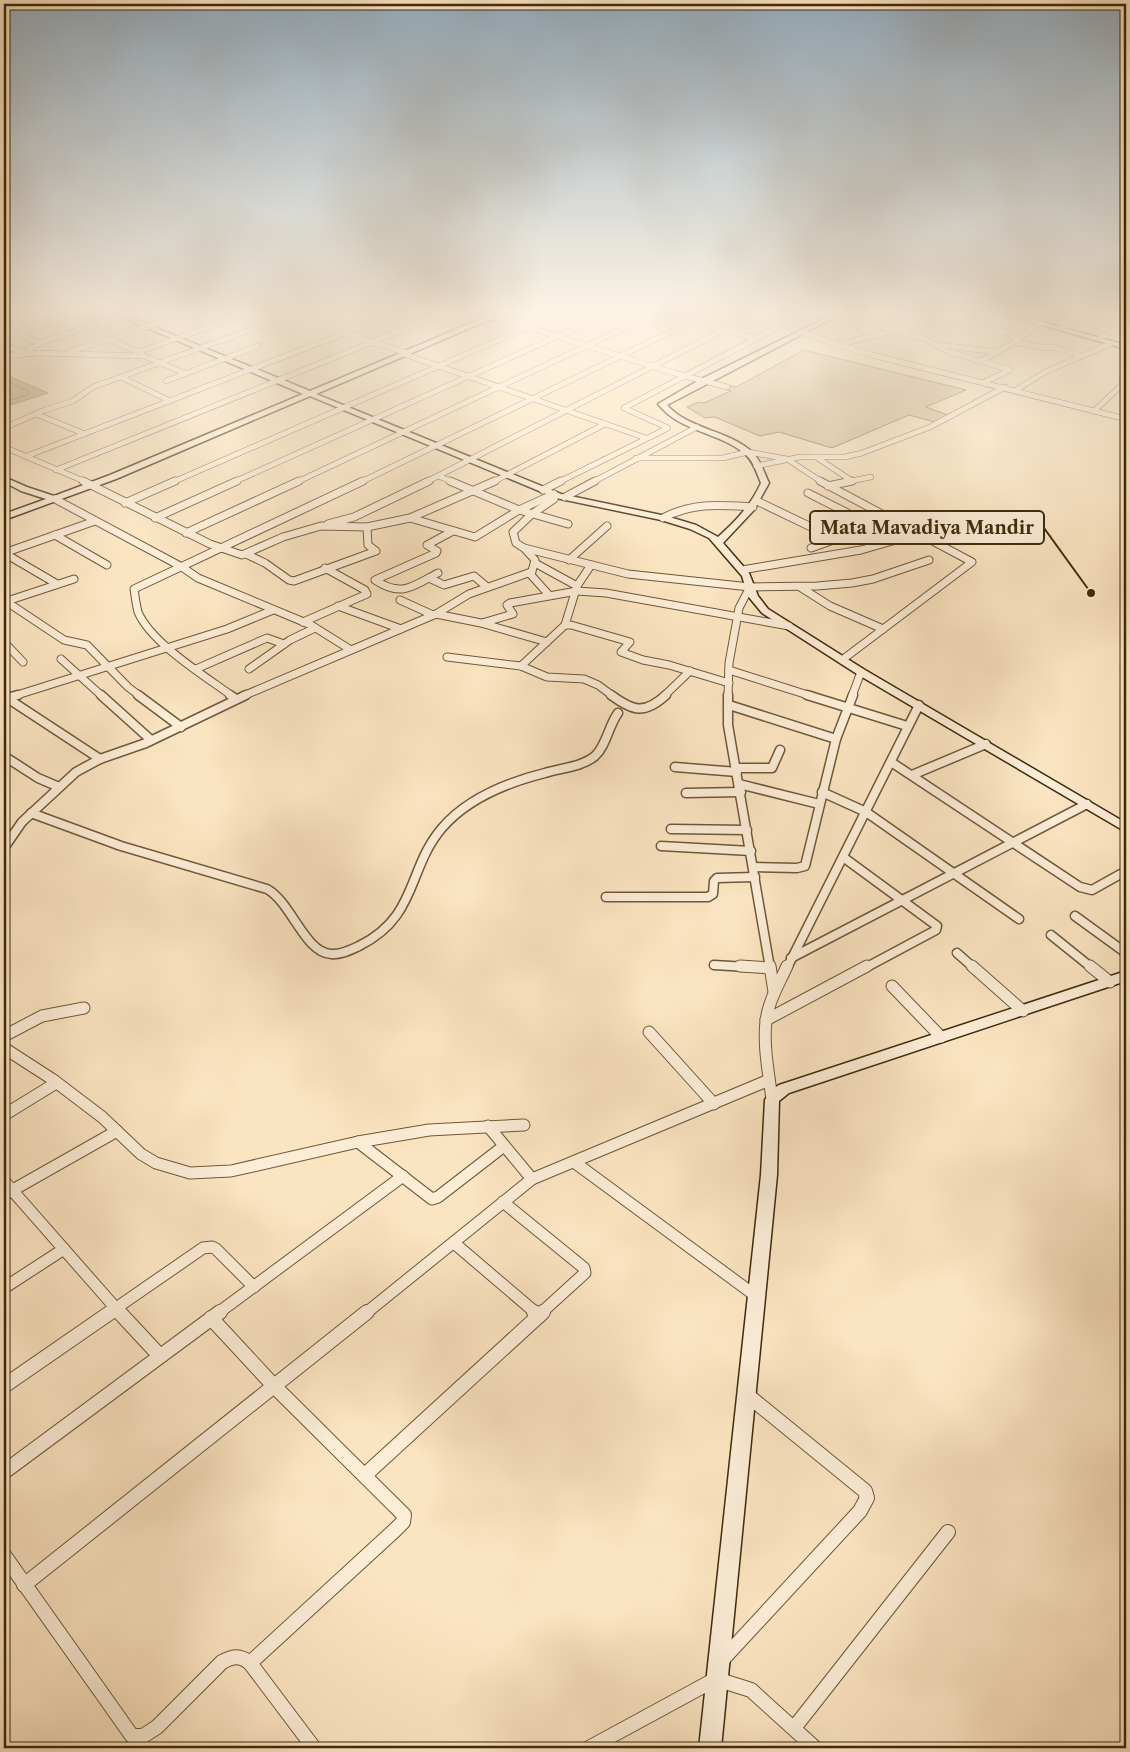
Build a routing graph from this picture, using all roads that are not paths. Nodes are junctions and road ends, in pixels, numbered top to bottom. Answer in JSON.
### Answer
{"nodes":[{"id":1,"x":80,"y":396,"type":"edge"},
{"id":2,"x":159,"y":396,"type":"edge"},
{"id":3,"x":184,"y":396,"type":"edge"},
{"id":4,"x":239,"y":396,"type":"edge"},
{"id":5,"x":306,"y":396,"type":"edge"},
{"id":6,"x":314,"y":396,"type":"edge"},
{"id":7,"x":371,"y":396,"type":"edge"},
{"id":8,"x":428,"y":396,"type":"edge"},
{"id":9,"x":483,"y":396,"type":"edge"},
{"id":10,"x":525,"y":396,"type":"edge"},
{"id":11,"x":540,"y":396,"type":"edge"},
{"id":12,"x":594,"y":396,"type":"edge"},
{"id":13,"x":648,"y":396,"type":"edge"},
{"id":14,"x":677,"y":396,"type":"edge"},
{"id":15,"x":989,"y":396,"type":"edge"},
{"id":16,"x":1038,"y":396,"type":"edge"},
{"id":17,"x":1110,"y":396,"type":"edge"},
{"id":18,"x":534,"y":399,"type":"junction"},
{"id":19,"x":170,"y":401,"type":"junction"},
{"id":20,"x":343,"y":408,"type":"junction"},
{"id":21,"x":566,"y":410,"type":"junction"},
{"id":22,"x":1094,"y":410,"type":"junction"},
{"id":23,"x":36,"y":414,"type":"junction"},
{"id":24,"x":1126,"y":419,"type":"edge"},
{"id":25,"x":373,"y":420,"type":"junction"},
{"id":26,"x":606,"y":424,"type":"junction"},
{"id":27,"x":697,"y":427,"type":"junction"},
{"id":28,"x":4,"y":428,"type":"edge"},
{"id":29,"x":404,"y":433,"type":"junction"},
{"id":30,"x":85,"y":434,"type":"junction"},
{"id":31,"x":646,"y":438,"type":"junction"},
{"id":32,"x":436,"y":446,"type":"junction"},
{"id":33,"x":4,"y":447,"type":"edge"},
{"id":34,"x":748,"y":452,"type":"junction"},
{"id":35,"x":27,"y":456,"type":"junction"},
{"id":36,"x":815,"y":457,"type":"junction"},
{"id":37,"x":636,"y":458,"type":"junction"},
{"id":38,"x":787,"y":459,"type":"junction"},
{"id":39,"x":469,"y":460,"type":"junction"},
{"id":40,"x":756,"y":466,"type":"junction"},
{"id":41,"x":56,"y":470,"type":"junction"},
{"id":42,"x":438,"y":476,"type":"junction"},
{"id":43,"x":507,"y":476,"type":"junction"},
{"id":44,"x":871,"y":477,"type":"dead end"},
{"id":45,"x":4,"y":479,"type":"edge"},
{"id":46,"x":852,"y":481,"type":"junction"},
{"id":47,"x":92,"y":485,"type":"junction"},
{"id":48,"x":828,"y":486,"type":"junction"},
{"id":49,"x":473,"y":490,"type":"junction"},
{"id":50,"x":543,"y":490,"type":"junction"},
{"id":51,"x":808,"y":493,"type":"dead end"},
{"id":52,"x":559,"y":496,"type":"junction"},
{"id":53,"x":55,"y":499,"type":"junction"},
{"id":54,"x":125,"y":503,"type":"junction"},
{"id":55,"x":755,"y":504,"type":"junction"},
{"id":56,"x":519,"y":510,"type":"junction"},
{"id":57,"x":4,"y":512,"type":"edge"},
{"id":58,"x":532,"y":514,"type":"junction"},
{"id":59,"x":4,"y":517,"type":"edge"},
{"id":60,"x":155,"y":518,"type":"junction"},
{"id":61,"x":410,"y":518,"type":"junction"},
{"id":62,"x":663,"y":518,"type":"junction"},
{"id":63,"x":95,"y":521,"type":"junction"},
{"id":64,"x":568,"y":524,"type":"dead end"},
{"id":65,"x":321,"y":526,"type":"junction"},
{"id":66,"x":607,"y":526,"type":"dead end"},
{"id":67,"x":873,"y":526,"type":"junction"},
{"id":68,"x":367,"y":527,"type":"junction"},
{"id":69,"x":811,"y":527,"type":"dead end"},
{"id":70,"x":453,"y":531,"type":"junction"},
{"id":71,"x":186,"y":533,"type":"junction"},
{"id":72,"x":55,"y":535,"type":"junction"},
{"id":73,"x":718,"y":542,"type":"junction"},
{"id":74,"x":221,"y":548,"type":"junction"},
{"id":75,"x":524,"y":548,"type":"junction"},
{"id":76,"x":811,"y":548,"type":"dead end"},
{"id":77,"x":4,"y":553,"type":"edge"},
{"id":78,"x":246,"y":554,"type":"junction"},
{"id":79,"x":569,"y":560,"type":"junction"},
{"id":80,"x":928,"y":560,"type":"dead end"},
{"id":81,"x":535,"y":563,"type":"junction"},
{"id":82,"x":107,"y":565,"type":"dead end"},
{"id":83,"x":591,"y":565,"type":"junction"},
{"id":84,"x":182,"y":567,"type":"junction"},
{"id":85,"x":325,"y":568,"type":"junction"},
{"id":86,"x":742,"y":570,"type":"junction"},
{"id":87,"x":531,"y":572,"type":"junction"},
{"id":88,"x":438,"y":574,"type":"dead end"},
{"id":89,"x":74,"y":578,"type":"dead end"},
{"id":90,"x":429,"y":578,"type":"junction"},
{"id":91,"x":57,"y":584,"type":"junction"},
{"id":92,"x":750,"y":587,"type":"junction"},
{"id":93,"x":800,"y":587,"type":"junction"},
{"id":94,"x":487,"y":588,"type":"junction"},
{"id":95,"x":577,"y":589,"type":"junction"},
{"id":96,"x":549,"y":595,"type":"junction"},
{"id":97,"x":400,"y":600,"type":"dead end"},
{"id":98,"x":5,"y":601,"type":"edge"},
{"id":99,"x":338,"y":606,"type":"junction"},
{"id":100,"x":273,"y":610,"type":"junction"},
{"id":101,"x":435,"y":615,"type":"junction"},
{"id":102,"x":738,"y":618,"type":"junction"},
{"id":103,"x":303,"y":622,"type":"junction"},
{"id":104,"x":481,"y":623,"type":"junction"},
{"id":105,"x":565,"y":625,"type":"junction"},
{"id":106,"x":789,"y":626,"type":"junction"},
{"id":107,"x":315,"y":628,"type":"junction"},
{"id":108,"x":401,"y":629,"type":"junction"},
{"id":109,"x":883,"y":629,"type":"junction"},
{"id":110,"x":4,"y":642,"type":"edge"},
{"id":111,"x":547,"y":642,"type":"junction"},
{"id":112,"x":284,"y":644,"type":"junction"},
{"id":113,"x":168,"y":647,"type":"junction"},
{"id":114,"x":351,"y":650,"type":"junction"},
{"id":115,"x":447,"y":657,"type":"dead end"},
{"id":116,"x":61,"y":659,"type":"dead end"},
{"id":117,"x":842,"y":660,"type":"junction"},
{"id":118,"x":23,"y":662,"type":"dead end"},
{"id":119,"x":107,"y":665,"type":"junction"},
{"id":120,"x":521,"y":666,"type":"junction"},
{"id":121,"x":196,"y":669,"type":"junction"},
{"id":122,"x":249,"y":669,"type":"dead end"},
{"id":123,"x":729,"y":670,"type":"junction"},
{"id":124,"x":690,"y":671,"type":"junction"},
{"id":125,"x":861,"y":672,"type":"junction"},
{"id":126,"x":79,"y":675,"type":"junction"},
{"id":127,"x":729,"y":683,"type":"junction"},
{"id":128,"x":5,"y":697,"type":"edge"},
{"id":129,"x":236,"y":699,"type":"junction"},
{"id":130,"x":729,"y":705,"type":"junction"},
{"id":131,"x":919,"y":705,"type":"junction"},
{"id":132,"x":847,"y":709,"type":"junction"},
{"id":133,"x":618,"y":713,"type":"dead end"},
{"id":134,"x":907,"y":726,"type":"junction"},
{"id":135,"x":181,"y":727,"type":"junction"},
{"id":136,"x":836,"y":739,"type":"junction"},
{"id":137,"x":151,"y":740,"type":"junction"},
{"id":138,"x":986,"y":744,"type":"junction"},
{"id":139,"x":780,"y":750,"type":"dead end"},
{"id":140,"x":4,"y":756,"type":"edge"},
{"id":141,"x":100,"y":759,"type":"junction"},
{"id":142,"x":891,"y":762,"type":"junction"},
{"id":143,"x":675,"y":766,"type":"dead end"},
{"id":144,"x":737,"y":770,"type":"junction"},
{"id":145,"x":912,"y":775,"type":"junction"},
{"id":146,"x":60,"y":786,"type":"junction"},
{"id":147,"x":740,"y":788,"type":"junction"},
{"id":148,"x":822,"y":792,"type":"junction"},
{"id":149,"x":686,"y":793,"type":"dead end"},
{"id":150,"x":819,"y":804,"type":"junction"},
{"id":151,"x":1087,"y":804,"type":"junction"},
{"id":152,"x":866,"y":812,"type":"junction"},
{"id":153,"x":31,"y":813,"type":"junction"},
{"id":154,"x":1126,"y":828,"type":"edge"},
{"id":155,"x":671,"y":829,"type":"dead end"},
{"id":156,"x":747,"y":830,"type":"junction"},
{"id":157,"x":1013,"y":842,"type":"junction"},
{"id":158,"x":661,"y":846,"type":"dead end"},
{"id":159,"x":4,"y":848,"type":"edge"},
{"id":160,"x":751,"y":851,"type":"junction"},
{"id":161,"x":843,"y":857,"type":"junction"},
{"id":162,"x":753,"y":867,"type":"junction"},
{"id":163,"x":1126,"y":871,"type":"edge"},
{"id":164,"x":953,"y":873,"type":"junction"},
{"id":165,"x":755,"y":878,"type":"junction"},
{"id":166,"x":606,"y":897,"type":"dead end"},
{"id":167,"x":902,"y":900,"type":"junction"},
{"id":168,"x":1075,"y":916,"type":"dead end"},
{"id":169,"x":1019,"y":919,"type":"dead end"},
{"id":170,"x":1051,"y":935,"type":"dead end"},
{"id":171,"x":957,"y":953,"type":"dead end"},
{"id":172,"x":1126,"y":954,"type":"edge"},
{"id":173,"x":791,"y":958,"type":"junction"},
{"id":174,"x":714,"y":965,"type":"dead end"},
{"id":175,"x":770,"y":968,"type":"junction"},
{"id":176,"x":1126,"y":976,"type":"edge"},
{"id":177,"x":1110,"y":982,"type":"junction"},
{"id":178,"x":892,"y":986,"type":"dead end"},
{"id":179,"x":774,"y":992,"type":"junction"},
{"id":180,"x":84,"y":1008,"type":"dead end"},
{"id":181,"x":1023,"y":1010,"type":"junction"},
{"id":182,"x":766,"y":1020,"type":"junction"},
{"id":183,"x":649,"y":1032,"type":"dead end"},
{"id":184,"x":4,"y":1036,"type":"edge"},
{"id":185,"x":941,"y":1038,"type":"junction"},
{"id":186,"x":5,"y":1051,"type":"edge"},
{"id":187,"x":769,"y":1080,"type":"junction"},
{"id":188,"x":56,"y":1082,"type":"junction"},
{"id":189,"x":772,"y":1100,"type":"junction"},
{"id":190,"x":714,"y":1104,"type":"junction"},
{"id":191,"x":4,"y":1114,"type":"edge"},
{"id":192,"x":524,"y":1125,"type":"dead end"},
{"id":193,"x":488,"y":1126,"type":"junction"},
{"id":194,"x":117,"y":1131,"type":"junction"},
{"id":195,"x":358,"y":1142,"type":"junction"},
{"id":196,"x":504,"y":1146,"type":"junction"},
{"id":197,"x":574,"y":1162,"type":"junction"},
{"id":198,"x":403,"y":1176,"type":"junction"},
{"id":199,"x":532,"y":1179,"type":"junction"},
{"id":200,"x":4,"y":1181,"type":"edge"},
{"id":201,"x":8,"y":1193,"type":"edge"},
{"id":202,"x":503,"y":1202,"type":"junction"},
{"id":203,"x":454,"y":1243,"type":"junction"},
{"id":204,"x":64,"y":1249,"type":"junction"},
{"id":205,"x":254,"y":1287,"type":"junction"},
{"id":206,"x":4,"y":1288,"type":"edge"},
{"id":207,"x":756,"y":1296,"type":"junction"},
{"id":208,"x":115,"y":1308,"type":"junction"},
{"id":209,"x":539,"y":1316,"type":"junction"},
{"id":210,"x":211,"y":1318,"type":"junction"},
{"id":211,"x":160,"y":1356,"type":"junction"},
{"id":212,"x":4,"y":1386,"type":"edge"},
{"id":213,"x":274,"y":1386,"type":"junction"},
{"id":214,"x":746,"y":1394,"type":"junction"},
{"id":215,"x":4,"y":1472,"type":"edge"},
{"id":216,"x":365,"y":1475,"type":"junction"},
{"id":217,"x":948,"y":1532,"type":"dead end"},
{"id":218,"x":4,"y":1555,"type":"edge"},
{"id":219,"x":24,"y":1585,"type":"junction"},
{"id":220,"x":250,"y":1663,"type":"junction"},
{"id":221,"x":717,"y":1672,"type":"junction"},
{"id":222,"x":794,"y":1728,"type":"junction"},
{"id":223,"x":314,"y":1748,"type":"edge"},
{"id":224,"x":589,"y":1748,"type":"edge"},
{"id":225,"x":710,"y":1748,"type":"edge"},
{"id":226,"x":815,"y":1748,"type":"edge"}],
"edges":[{"from":1,"to":23,"type":"street"},
{"from":2,"to":19,"type":"street"},
{"from":3,"to":19,"type":"street"},
{"from":4,"to":41,"type":"street"},
{"from":5,"to":47,"type":"street"},
{"from":6,"to":20,"type":"street"},
{"from":7,"to":20,"type":"street"},
{"from":8,"to":25,"type":"street"},
{"from":9,"to":29,"type":"street"},
{"from":10,"to":18,"type":"street"},
{"from":11,"to":18,"type":"street"},
{"from":12,"to":21,"type":"street"},
{"from":13,"to":31,"type":"street"},
{"from":14,"to":27,"type":"street"},
{"from":15,"to":36,"type":"street"},
{"from":16,"to":22,"type":"street"},
{"from":17,"to":22,"type":"street"},
{"from":18,"to":21,"type":"street"},
{"from":18,"to":32,"type":"street"},
{"from":19,"to":30,"type":"street"},
{"from":20,"to":25,"type":"street"},
{"from":20,"to":54,"type":"street"},
{"from":21,"to":26,"type":"street"},
{"from":21,"to":39,"type":"street"},
{"from":22,"to":24,"type":"street"},
{"from":23,"to":28,"type":"street"},
{"from":23,"to":30,"type":"street"},
{"from":25,"to":29,"type":"street"},
{"from":25,"to":60,"type":"street"},
{"from":26,"to":31,"type":"street"},
{"from":26,"to":43,"type":"street"},
{"from":27,"to":34,"type":"street"},
{"from":27,"to":37,"type":"street"},
{"from":29,"to":32,"type":"street"},
{"from":29,"to":71,"type":"street"},
{"from":30,"to":35,"type":"street"},
{"from":31,"to":50,"type":"street"},
{"from":32,"to":39,"type":"street"},
{"from":32,"to":74,"type":"street"},
{"from":33,"to":35,"type":"street"},
{"from":34,"to":37,"type":"street"},
{"from":34,"to":38,"type":"street"},
{"from":34,"to":40,"type":"street"},
{"from":35,"to":41,"type":"street"},
{"from":36,"to":38,"type":"street"},
{"from":36,"to":46,"type":"street"},
{"from":37,"to":52,"type":"street"},
{"from":38,"to":40,"type":"street"},
{"from":38,"to":48,"type":"street"},
{"from":39,"to":42,"type":"street"},
{"from":39,"to":43,"type":"street"},
{"from":40,"to":55,"type":"street"},
{"from":41,"to":47,"type":"street"},
{"from":42,"to":49,"type":"street"},
{"from":42,"to":65,"type":"street"},
{"from":43,"to":49,"type":"street"},
{"from":43,"to":50,"type":"street"},
{"from":44,"to":46,"type":"street"},
{"from":45,"to":53,"type":"street"},
{"from":46,"to":48,"type":"street"},
{"from":47,"to":53,"type":"street"},
{"from":47,"to":54,"type":"street"},
{"from":48,"to":109,"type":"street"},
{"from":49,"to":56,"type":"street"},
{"from":49,"to":61,"type":"street"},
{"from":50,"to":52,"type":"street"},
{"from":51,"to":67,"type":"street"},
{"from":52,"to":56,"type":"street"},
{"from":52,"to":58,"type":"street"},
{"from":52,"to":62,"type":"street"},
{"from":53,"to":57,"type":"street"},
{"from":53,"to":59,"type":"street"},
{"from":53,"to":63,"type":"street"},
{"from":54,"to":60,"type":"street"},
{"from":55,"to":62,"type":"street"},
{"from":55,"to":69,"type":"street"},
{"from":55,"to":73,"type":"street"},
{"from":56,"to":58,"type":"street"},
{"from":56,"to":70,"type":"street"},
{"from":58,"to":64,"type":"street"},
{"from":58,"to":75,"type":"street"},
{"from":60,"to":71,"type":"street"},
{"from":61,"to":68,"type":"street"},
{"from":61,"to":70,"type":"street"},
{"from":62,"to":73,"type":"street"},
{"from":63,"to":72,"type":"street"},
{"from":63,"to":84,"type":"street"},
{"from":65,"to":68,"type":"street"},
{"from":65,"to":78,"type":"street"},
{"from":66,"to":79,"type":"street"},
{"from":67,"to":76,"type":"street"},
{"from":67,"to":86,"type":"street"},
{"from":68,"to":85,"type":"street"},
{"from":70,"to":90,"type":"street"},
{"from":71,"to":74,"type":"street"},
{"from":72,"to":77,"type":"street"},
{"from":72,"to":82,"type":"street"},
{"from":73,"to":86,"type":"street"},
{"from":74,"to":78,"type":"street"},
{"from":74,"to":84,"type":"street"},
{"from":75,"to":79,"type":"street"},
{"from":75,"to":81,"type":"street"},
{"from":77,"to":91,"type":"street"},
{"from":78,"to":85,"type":"street"},
{"from":79,"to":83,"type":"street"},
{"from":80,"to":93,"type":"street"},
{"from":81,"to":87,"type":"street"},
{"from":81,"to":95,"type":"street"},
{"from":83,"to":92,"type":"street"},
{"from":83,"to":95,"type":"street"},
{"from":84,"to":100,"type":"street"},
{"from":84,"to":113,"type":"street"},
{"from":85,"to":99,"type":"street"},
{"from":86,"to":92,"type":"street"},
{"from":87,"to":94,"type":"street"},
{"from":87,"to":96,"type":"street"},
{"from":88,"to":90,"type":"street"},
{"from":89,"to":91,"type":"street"},
{"from":90,"to":94,"type":"street"},
{"from":91,"to":98,"type":"street"},
{"from":92,"to":93,"type":"street"},
{"from":92,"to":102,"type":"street"},
{"from":92,"to":106,"type":"street"},
{"from":93,"to":109,"type":"street"},
{"from":94,"to":101,"type":"street"},
{"from":95,"to":96,"type":"street"},
{"from":95,"to":102,"type":"street"},
{"from":95,"to":105,"type":"street"},
{"from":96,"to":104,"type":"street"},
{"from":97,"to":101,"type":"street"},
{"from":98,"to":119,"type":"street"},
{"from":99,"to":103,"type":"street"},
{"from":99,"to":108,"type":"street"},
{"from":100,"to":103,"type":"street"},
{"from":100,"to":113,"type":"street"},
{"from":101,"to":104,"type":"street"},
{"from":101,"to":108,"type":"street"},
{"from":102,"to":106,"type":"street"},
{"from":102,"to":123,"type":"street"},
{"from":103,"to":107,"type":"street"},
{"from":104,"to":111,"type":"street"},
{"from":105,"to":111,"type":"street"},
{"from":105,"to":124,"type":"street"},
{"from":106,"to":117,"type":"street"},
{"from":107,"to":112,"type":"street"},
{"from":107,"to":114,"type":"street"},
{"from":108,"to":114,"type":"street"},
{"from":109,"to":117,"type":"street"},
{"from":110,"to":118,"type":"street"},
{"from":111,"to":120,"type":"street"},
{"from":112,"to":121,"type":"street"},
{"from":112,"to":122,"type":"street"},
{"from":113,"to":119,"type":"street"},
{"from":113,"to":121,"type":"street"},
{"from":114,"to":129,"type":"street"},
{"from":115,"to":120,"type":"street"},
{"from":116,"to":126,"type":"street"},
{"from":117,"to":125,"type":"street"},
{"from":119,"to":126,"type":"street"},
{"from":119,"to":135,"type":"street"},
{"from":120,"to":124,"type":"street"},
{"from":121,"to":129,"type":"street"},
{"from":123,"to":127,"type":"street"},
{"from":123,"to":132,"type":"street"},
{"from":124,"to":127,"type":"street"},
{"from":125,"to":131,"type":"street"},
{"from":125,"to":132,"type":"street"},
{"from":126,"to":128,"type":"street"},
{"from":126,"to":137,"type":"street"},
{"from":127,"to":130,"type":"street"},
{"from":128,"to":141,"type":"street"},
{"from":129,"to":135,"type":"street"},
{"from":130,"to":136,"type":"street"},
{"from":130,"to":144,"type":"street"},
{"from":131,"to":134,"type":"street"},
{"from":131,"to":138,"type":"street"},
{"from":132,"to":134,"type":"street"},
{"from":132,"to":136,"type":"street"},
{"from":133,"to":153,"type":"street"},
{"from":134,"to":142,"type":"street"},
{"from":135,"to":137,"type":"street"},
{"from":136,"to":148,"type":"street"},
{"from":137,"to":141,"type":"street"},
{"from":138,"to":145,"type":"street"},
{"from":138,"to":151,"type":"street"},
{"from":139,"to":144,"type":"street"},
{"from":140,"to":146,"type":"street"},
{"from":141,"to":146,"type":"street"},
{"from":142,"to":145,"type":"street"},
{"from":142,"to":152,"type":"street"},
{"from":143,"to":144,"type":"street"},
{"from":144,"to":147,"type":"street"},
{"from":145,"to":157,"type":"street"},
{"from":146,"to":153,"type":"street"},
{"from":147,"to":149,"type":"street"},
{"from":147,"to":150,"type":"street"},
{"from":147,"to":156,"type":"street"},
{"from":148,"to":150,"type":"street"},
{"from":148,"to":152,"type":"street"},
{"from":150,"to":162,"type":"street"},
{"from":151,"to":154,"type":"street"},
{"from":151,"to":157,"type":"street"},
{"from":152,"to":161,"type":"street"},
{"from":152,"to":164,"type":"street"},
{"from":153,"to":159,"type":"street"},
{"from":155,"to":156,"type":"street"},
{"from":156,"to":160,"type":"street"},
{"from":157,"to":163,"type":"street"},
{"from":157,"to":164,"type":"street"},
{"from":158,"to":160,"type":"street"},
{"from":160,"to":162,"type":"street"},
{"from":161,"to":167,"type":"street"},
{"from":161,"to":173,"type":"street"},
{"from":162,"to":165,"type":"street"},
{"from":164,"to":167,"type":"street"},
{"from":164,"to":169,"type":"street"},
{"from":165,"to":166,"type":"street"},
{"from":165,"to":175,"type":"street"},
{"from":167,"to":173,"type":"street"},
{"from":167,"to":182,"type":"street"},
{"from":168,"to":172,"type":"street"},
{"from":170,"to":177,"type":"street"},
{"from":171,"to":181,"type":"street"},
{"from":173,"to":179,"type":"street"},
{"from":174,"to":175,"type":"street"},
{"from":175,"to":179,"type":"street"},
{"from":176,"to":177,"type":"street"},
{"from":177,"to":181,"type":"street"},
{"from":178,"to":185,"type":"street"},
{"from":179,"to":182,"type":"street"},
{"from":180,"to":184,"type":"street"},
{"from":181,"to":185,"type":"street"},
{"from":182,"to":187,"type":"street"},
{"from":183,"to":190,"type":"street"},
{"from":185,"to":189,"type":"street"},
{"from":186,"to":188,"type":"street"},
{"from":187,"to":189,"type":"street"},
{"from":187,"to":190,"type":"street"},
{"from":188,"to":191,"type":"street"},
{"from":188,"to":194,"type":"street"},
{"from":189,"to":207,"type":"street"},
{"from":190,"to":197,"type":"street"},
{"from":192,"to":193,"type":"street"},
{"from":193,"to":195,"type":"street"},
{"from":193,"to":196,"type":"street"},
{"from":194,"to":195,"type":"street"},
{"from":194,"to":201,"type":"street"},
{"from":195,"to":198,"type":"street"},
{"from":196,"to":198,"type":"street"},
{"from":196,"to":199,"type":"street"},
{"from":197,"to":199,"type":"street"},
{"from":197,"to":207,"type":"street"},
{"from":198,"to":205,"type":"street"},
{"from":199,"to":202,"type":"street"},
{"from":200,"to":201,"type":"street"},
{"from":201,"to":204,"type":"street"},
{"from":202,"to":203,"type":"street"},
{"from":202,"to":209,"type":"street"},
{"from":203,"to":209,"type":"street"},
{"from":203,"to":213,"type":"street"},
{"from":204,"to":206,"type":"street"},
{"from":204,"to":208,"type":"street"},
{"from":205,"to":208,"type":"street"},
{"from":205,"to":210,"type":"street"},
{"from":207,"to":214,"type":"street"},
{"from":208,"to":211,"type":"street"},
{"from":208,"to":212,"type":"street"},
{"from":209,"to":216,"type":"street"},
{"from":210,"to":211,"type":"street"},
{"from":210,"to":213,"type":"street"},
{"from":211,"to":215,"type":"street"},
{"from":213,"to":216,"type":"street"},
{"from":213,"to":219,"type":"street"},
{"from":214,"to":221,"type":"street"},
{"from":214,"to":221,"type":"street"},
{"from":216,"to":220,"type":"street"},
{"from":217,"to":222,"type":"street"},
{"from":218,"to":219,"type":"street"},
{"from":219,"to":220,"type":"street"},
{"from":220,"to":223,"type":"street"},
{"from":221,"to":222,"type":"street"},
{"from":221,"to":224,"type":"street"},
{"from":221,"to":225,"type":"street"},
{"from":222,"to":226,"type":"street"}]}
